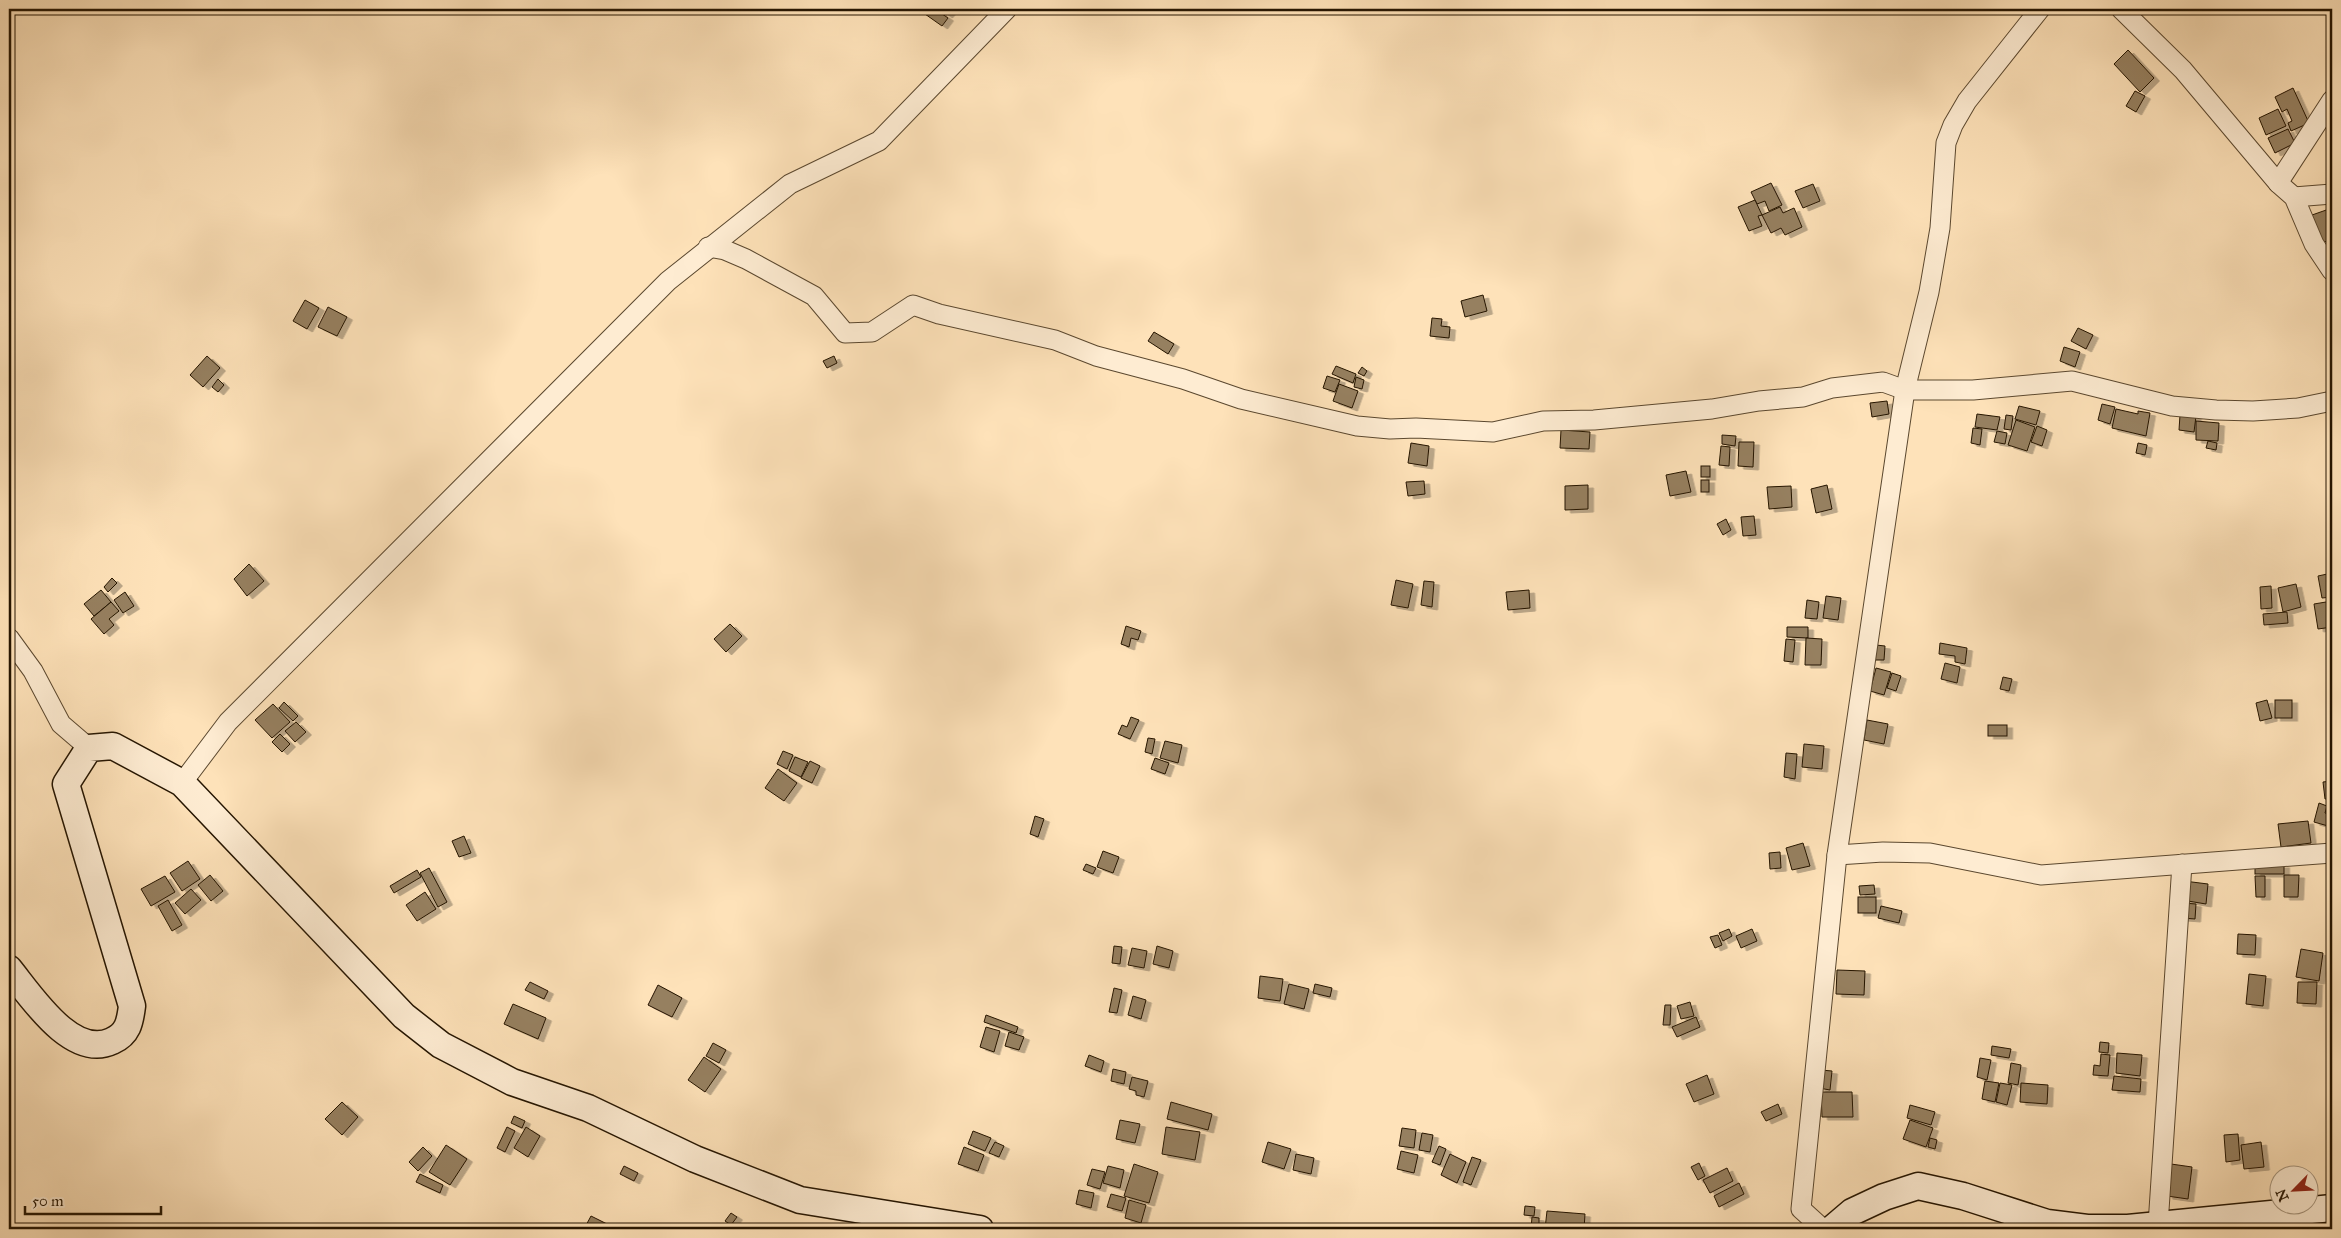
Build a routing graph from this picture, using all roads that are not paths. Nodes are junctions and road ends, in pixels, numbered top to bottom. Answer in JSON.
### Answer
{"nodes":[{"id":1,"x":1007,"y":9,"type":"edge"},
{"id":2,"x":2040,"y":9,"type":"edge"},
{"id":3,"x":2121,"y":9,"type":"edge"},
{"id":4,"x":2332,"y":100,"type":"edge"},
{"id":5,"x":2278,"y":183,"type":"junction"},
{"id":6,"x":2332,"y":194,"type":"edge"},
{"id":7,"x":2294,"y":198,"type":"junction"},
{"id":8,"x":708,"y":247,"type":"junction"},
{"id":9,"x":2332,"y":271,"type":"edge"},
{"id":10,"x":1905,"y":390,"type":"junction"},
{"id":11,"x":2332,"y":400,"type":"edge"},
{"id":12,"x":9,"y":638,"type":"edge"},
{"id":13,"x":89,"y":748,"type":"junction"},
{"id":14,"x":182,"y":783,"type":"junction"},
{"id":15,"x":2332,"y":853,"type":"edge"},
{"id":16,"x":1837,"y":855,"type":"junction"},
{"id":17,"x":2182,"y":864,"type":"junction"},
{"id":18,"x":9,"y":970,"type":"edge"},
{"id":19,"x":2332,"y":1208,"type":"edge"},
{"id":20,"x":2158,"y":1225,"type":"junction"},
{"id":21,"x":980,"y":1229,"type":"edge"},
{"id":22,"x":1823,"y":1229,"type":"edge"},
{"id":23,"x":1832,"y":1229,"type":"edge"}],
"edges":[{"from":1,"to":8,"type":"street"},
{"from":2,"to":10,"type":"street"},
{"from":3,"to":5,"type":"street"},
{"from":4,"to":5,"type":"street"},
{"from":5,"to":7,"type":"street"},
{"from":6,"to":7,"type":"street"},
{"from":7,"to":9,"type":"street"},
{"from":8,"to":10,"type":"street"},
{"from":8,"to":14,"type":"street"},
{"from":10,"to":11,"type":"street"},
{"from":10,"to":16,"type":"street"},
{"from":12,"to":13,"type":"street"},
{"from":13,"to":14,"type":"main road"},
{"from":13,"to":18,"type":"main road"},
{"from":14,"to":21,"type":"main road"},
{"from":15,"to":17,"type":"street"},
{"from":16,"to":17,"type":"street"},
{"from":16,"to":22,"type":"street"},
{"from":17,"to":20,"type":"street"},
{"from":19,"to":20,"type":"main road"},
{"from":20,"to":23,"type":"main road"}]}
